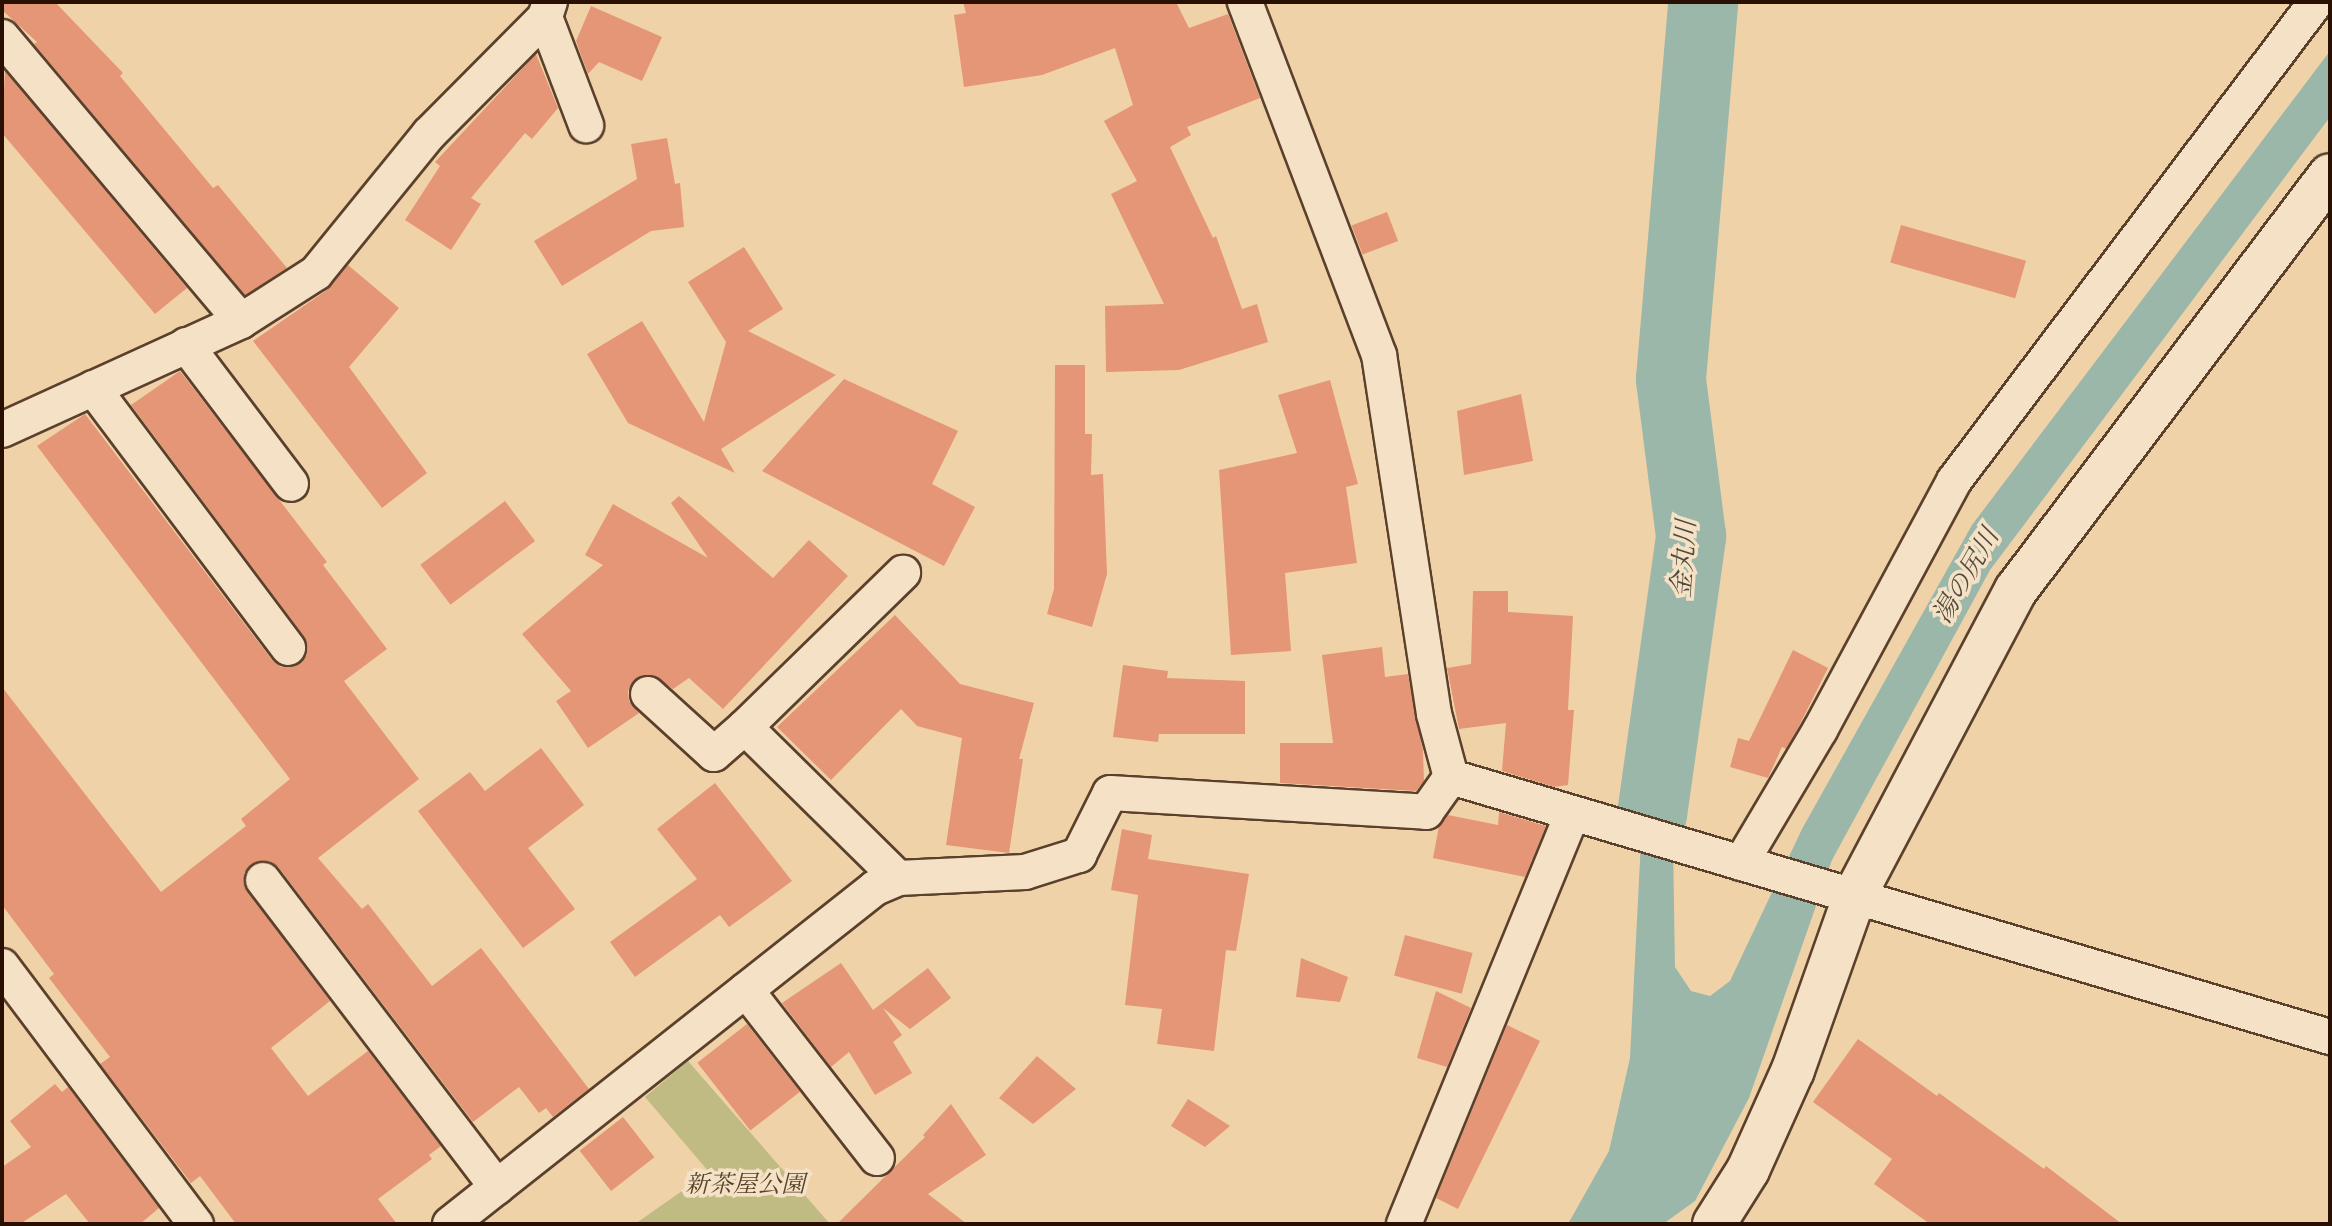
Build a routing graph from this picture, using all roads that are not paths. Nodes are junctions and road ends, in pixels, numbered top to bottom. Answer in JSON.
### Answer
{"nodes":[{"id":1,"x":1245,"y":2,"type":"edge"},
{"id":2,"x":2316,"y":2,"type":"edge"},
{"id":3,"x":547,"y":9,"type":"edge"},
{"id":4,"x":2,"y":37,"type":"edge"},
{"id":5,"x":586,"y":125,"type":"dead end"},
{"id":6,"x":2330,"y":175,"type":"edge"},
{"id":7,"x":241,"y":321,"type":"junction"},
{"id":8,"x":186,"y":345,"type":"junction"},
{"id":9,"x":93,"y":388,"type":"junction"},
{"id":10,"x":2,"y":430,"type":"edge"},
{"id":11,"x":291,"y":484,"type":"dead end"},
{"id":12,"x":903,"y":573,"type":"dead end"},
{"id":13,"x":288,"y":648,"type":"dead end"},
{"id":14,"x":648,"y":694,"type":"dead end"},
{"id":15,"x":745,"y":727,"type":"junction"},
{"id":16,"x":1451,"y":777,"type":"junction"},
{"id":17,"x":1572,"y":815,"type":"junction"},
{"id":18,"x":1756,"y":868,"type":"junction"},
{"id":19,"x":898,"y":878,"type":"junction"},
{"id":20,"x":263,"y":880,"type":"dead end"},
{"id":21,"x":1841,"y":892,"type":"junction"},
{"id":22,"x":2,"y":966,"type":"edge"},
{"id":23,"x":746,"y":990,"type":"junction"},
{"id":24,"x":2330,"y":1037,"type":"edge"},
{"id":25,"x":877,"y":1158,"type":"dead end"},
{"id":26,"x":497,"y":1187,"type":"junction"},
{"id":27,"x":196,"y":1224,"type":"edge"},
{"id":28,"x":450,"y":1224,"type":"edge"},
{"id":29,"x":1404,"y":1224,"type":"edge"},
{"id":30,"x":1714,"y":1224,"type":"edge"}],
"edges":[{"from":1,"to":16,"type":"street"},
{"from":2,"to":18,"type":"street"},
{"from":3,"to":5,"type":"street"},
{"from":3,"to":7,"type":"street"},
{"from":4,"to":7,"type":"street"},
{"from":6,"to":21,"type":"street"},
{"from":7,"to":8,"type":"street"},
{"from":8,"to":9,"type":"street"},
{"from":8,"to":11,"type":"street"},
{"from":9,"to":10,"type":"street"},
{"from":9,"to":13,"type":"street"},
{"from":12,"to":15,"type":"street"},
{"from":14,"to":15,"type":"street"},
{"from":15,"to":19,"type":"street"},
{"from":16,"to":17,"type":"street"},
{"from":16,"to":19,"type":"street"},
{"from":17,"to":18,"type":"street"},
{"from":17,"to":29,"type":"street"},
{"from":18,"to":21,"type":"street"},
{"from":19,"to":23,"type":"street"},
{"from":20,"to":26,"type":"street"},
{"from":21,"to":24,"type":"street"},
{"from":21,"to":30,"type":"street"},
{"from":22,"to":27,"type":"street"},
{"from":23,"to":25,"type":"street"},
{"from":23,"to":26,"type":"street"},
{"from":26,"to":28,"type":"street"}]}
